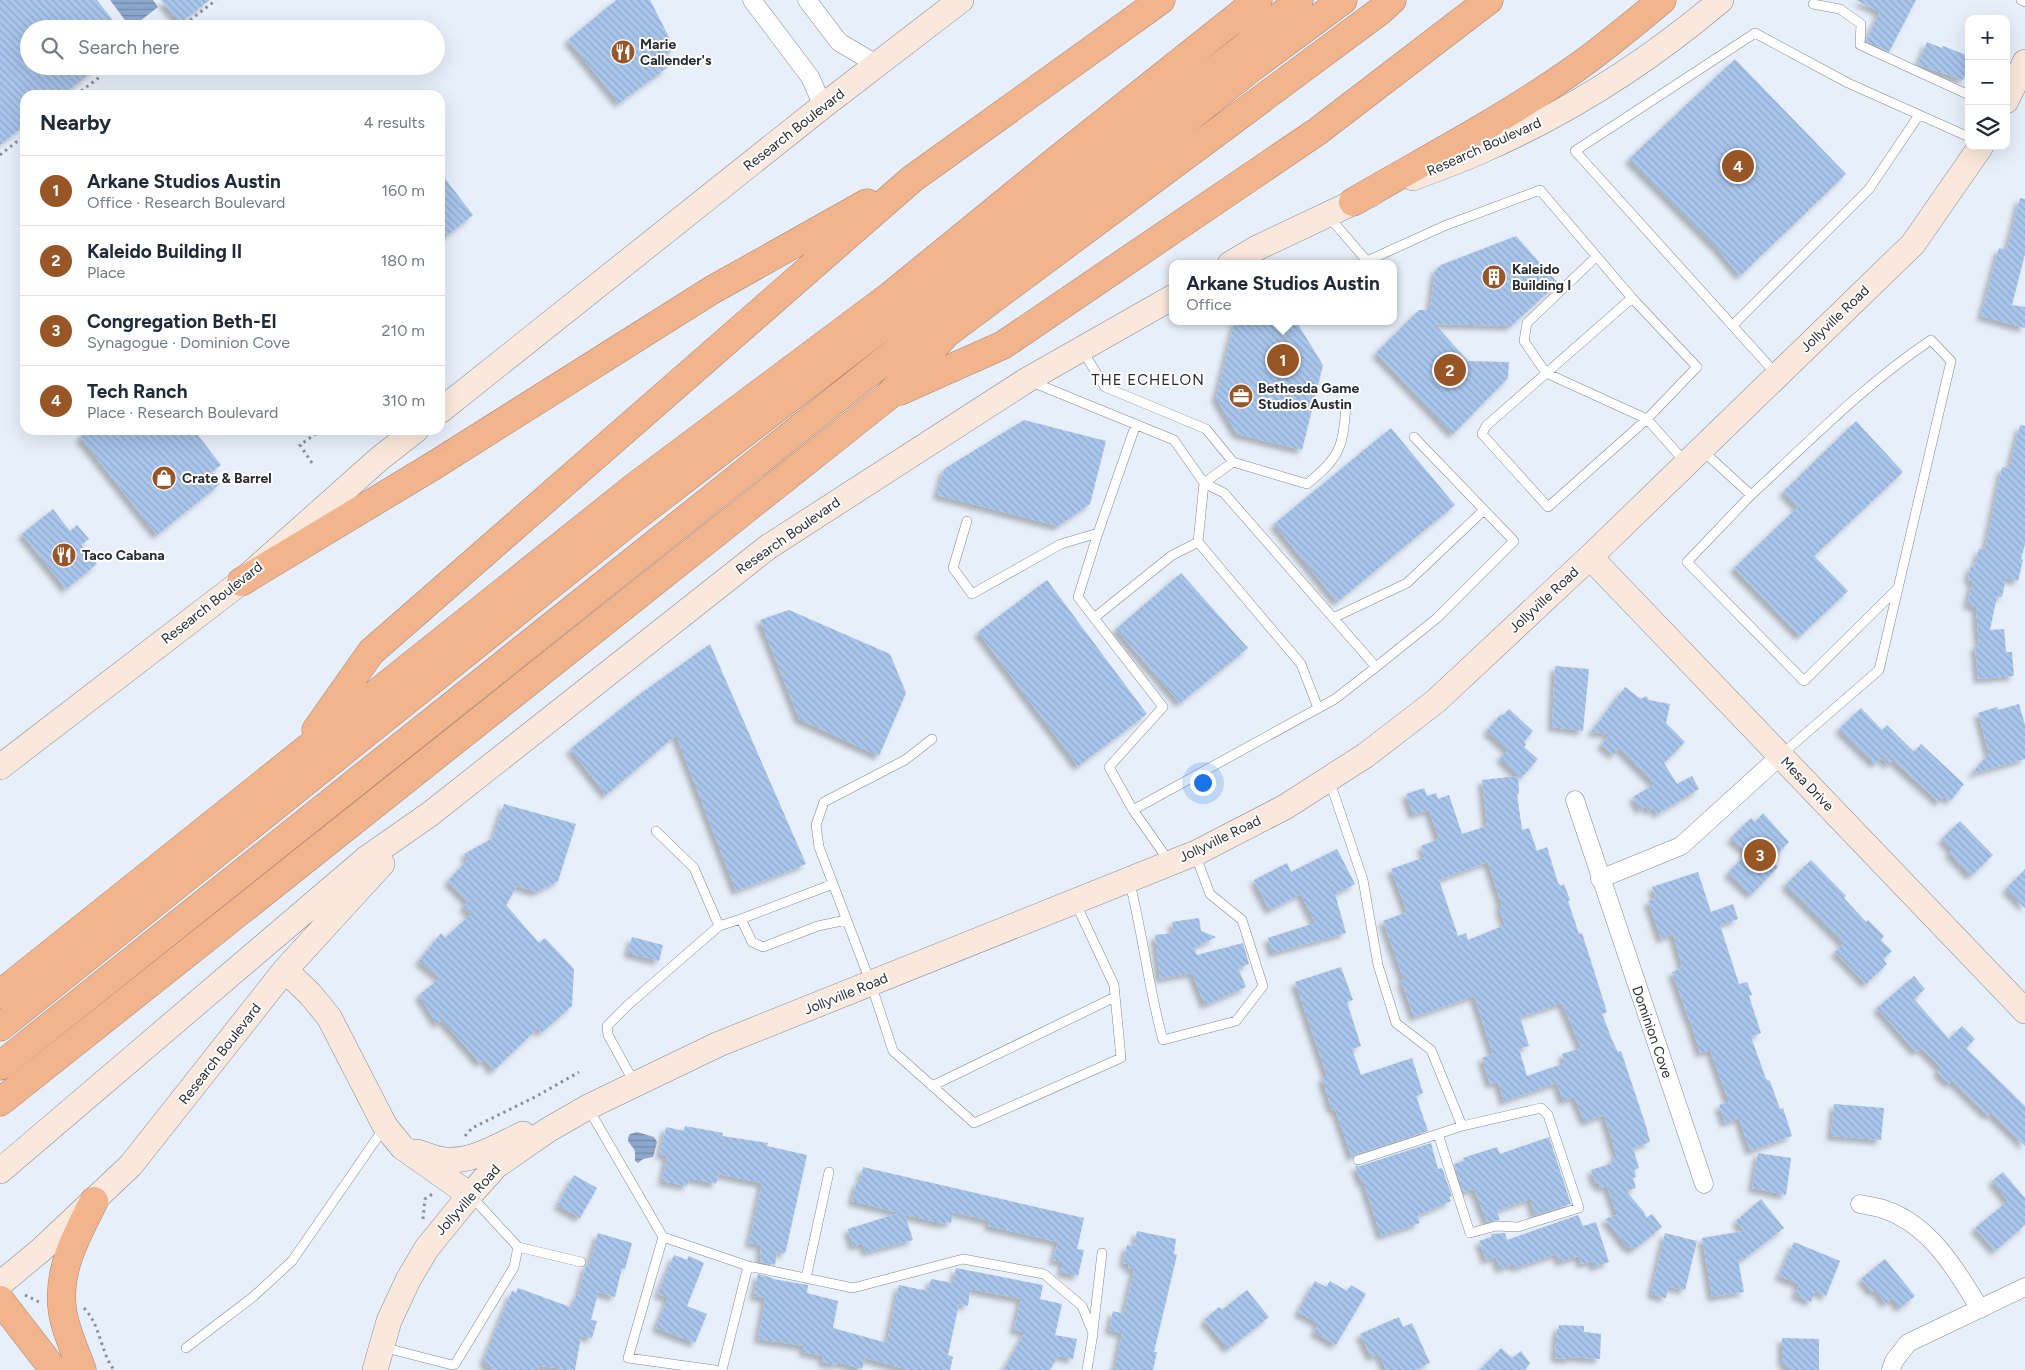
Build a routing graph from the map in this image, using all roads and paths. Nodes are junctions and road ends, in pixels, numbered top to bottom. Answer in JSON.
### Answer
{"nodes":[{"id":1,"x":216,"y":0,"type":"edge"},
{"id":2,"x":752,"y":0,"type":"edge"},
{"id":3,"x":807,"y":0,"type":"edge"},
{"id":4,"x":960,"y":0,"type":"edge"},
{"id":5,"x":1161,"y":0,"type":"edge"},
{"id":6,"x":1258,"y":0,"type":"edge"},
{"id":7,"x":1291,"y":0,"type":"edge"},
{"id":8,"x":1299,"y":0,"type":"edge"},
{"id":9,"x":1331,"y":0,"type":"edge"},
{"id":10,"x":1343,"y":0,"type":"edge"},
{"id":11,"x":1392,"y":0,"type":"edge"},
{"id":12,"x":1489,"y":0,"type":"edge"},
{"id":13,"x":1662,"y":0,"type":"edge"},
{"id":14,"x":1721,"y":0,"type":"edge"},
{"id":15,"x":2021,"y":0,"type":"edge"},
{"id":16,"x":2025,"y":2,"type":"edge"},
{"id":17,"x":1813,"y":4,"type":"dead end"},
{"id":18,"x":190,"y":20,"type":"edge"},
{"id":19,"x":1248,"y":58,"type":"junction"},
{"id":20,"x":2025,"y":62,"type":"edge"},
{"id":21,"x":876,"y":64,"type":"junction"},
{"id":22,"x":101,"y":76,"type":"dead end"},
{"id":23,"x":83,"y":90,"type":"edge"},
{"id":24,"x":1965,"y":93,"type":"edge"},
{"id":25,"x":2010,"y":93,"type":"edge"},
{"id":26,"x":823,"y":106,"type":"junction"},
{"id":27,"x":1919,"y":115,"type":"junction"},
{"id":28,"x":1965,"y":134,"type":"edge"},
{"id":29,"x":20,"y":139,"type":"edge"},
{"id":30,"x":1978,"y":150,"type":"edge"},
{"id":31,"x":0,"y":155,"type":"edge"},
{"id":32,"x":912,"y":179,"type":"junction"},
{"id":33,"x":1353,"y":202,"type":"junction"},
{"id":34,"x":1327,"y":214,"type":"junction"},
{"id":35,"x":1596,"y":257,"type":"junction"},
{"id":36,"x":1237,"y":260,"type":"edge"},
{"id":37,"x":1366,"y":260,"type":"edge"},
{"id":38,"x":1369,"y":260,"type":"edge"},
{"id":39,"x":1632,"y":298,"type":"junction"},
{"id":40,"x":1169,"y":300,"type":"edge"},
{"id":41,"x":1733,"y":325,"type":"junction"},
{"id":42,"x":1082,"y":350,"type":"junction"},
{"id":43,"x":1546,"y":373,"type":"junction"},
{"id":44,"x":1778,"y":375,"type":"junction"},
{"id":45,"x":1027,"y":380,"type":"junction"},
{"id":46,"x":887,"y":397,"type":"junction"},
{"id":47,"x":1346,"y":406,"type":"dead end"},
{"id":48,"x":445,"y":407,"type":"edge"},
{"id":49,"x":1647,"y":418,"type":"junction"},
{"id":50,"x":1136,"y":424,"type":"junction"},
{"id":51,"x":314,"y":435,"type":"edge"},
{"id":52,"x":410,"y":435,"type":"edge"},
{"id":53,"x":1414,"y":437,"type":"dead end"},
{"id":54,"x":1694,"y":456,"type":"junction"},
{"id":55,"x":312,"y":462,"type":"dead end"},
{"id":56,"x":1233,"y":462,"type":"junction"},
{"id":57,"x":1204,"y":483,"type":"junction"},
{"id":58,"x":1751,"y":495,"type":"junction"},
{"id":59,"x":1484,"y":510,"type":"junction"},
{"id":60,"x":967,"y":520,"type":"dead end"},
{"id":61,"x":1098,"y":533,"type":"junction"},
{"id":62,"x":1198,"y":542,"type":"junction"},
{"id":63,"x":1590,"y":557,"type":"junction"},
{"id":64,"x":241,"y":582,"type":"junction"},
{"id":65,"x":1898,"y":587,"type":"junction"},
{"id":66,"x":1094,"y":618,"type":"junction"},
{"id":67,"x":1333,"y":618,"type":"junction"},
{"id":68,"x":1376,"y":667,"type":"junction"},
{"id":69,"x":1318,"y":708,"type":"junction"},
{"id":70,"x":932,"y":739,"type":"dead end"},
{"id":71,"x":298,"y":756,"type":"junction"},
{"id":72,"x":1780,"y":756,"type":"junction"},
{"id":73,"x":0,"y":767,"type":"edge"},
{"id":74,"x":1329,"y":779,"type":"junction"},
{"id":75,"x":1574,"y":800,"type":"dead end"},
{"id":76,"x":1133,"y":810,"type":"junction"},
{"id":77,"x":430,"y":814,"type":"junction"},
{"id":78,"x":656,"y":831,"type":"dead end"},
{"id":79,"x":1195,"y":853,"type":"junction"},
{"id":80,"x":1170,"y":863,"type":"junction"},
{"id":81,"x":1600,"y":879,"type":"junction"},
{"id":82,"x":1128,"y":880,"type":"junction"},
{"id":83,"x":833,"y":884,"type":"junction"},
{"id":84,"x":1074,"y":902,"type":"junction"},
{"id":85,"x":741,"y":919,"type":"junction"},
{"id":86,"x":846,"y":920,"type":"junction"},
{"id":87,"x":720,"y":926,"type":"junction"},
{"id":88,"x":285,"y":970,"type":"junction"},
{"id":89,"x":871,"y":984,"type":"junction"},
{"id":90,"x":0,"y":994,"type":"edge"},
{"id":91,"x":1115,"y":997,"type":"junction"},
{"id":92,"x":2025,"y":1011,"type":"edge"},
{"id":93,"x":0,"y":1027,"type":"edge"},
{"id":94,"x":0,"y":1066,"type":"edge"},
{"id":95,"x":579,"y":1072,"type":"dead end"},
{"id":96,"x":635,"y":1085,"type":"junction"},
{"id":97,"x":932,"y":1086,"type":"junction"},
{"id":98,"x":0,"y":1102,"type":"edge"},
{"id":99,"x":588,"y":1107,"type":"junction"},
{"id":100,"x":386,"y":1126,"type":"junction"},
{"id":101,"x":1462,"y":1126,"type":"junction"},
{"id":102,"x":548,"y":1130,"type":"junction"},
{"id":103,"x":1438,"y":1134,"type":"junction"},
{"id":104,"x":464,"y":1142,"type":"dead end"},
{"id":105,"x":402,"y":1147,"type":"junction"},
{"id":106,"x":1358,"y":1160,"type":"dead end"},
{"id":107,"x":0,"y":1172,"type":"edge"},
{"id":108,"x":829,"y":1172,"type":"dead end"},
{"id":109,"x":1704,"y":1184,"type":"dead end"},
{"id":110,"x":470,"y":1195,"type":"junction"},
{"id":111,"x":94,"y":1201,"type":"junction"},
{"id":112,"x":1860,"y":1204,"type":"dead end"},
{"id":113,"x":663,"y":1236,"type":"junction"},
{"id":114,"x":518,"y":1246,"type":"junction"},
{"id":115,"x":1102,"y":1253,"type":"dead end"},
{"id":116,"x":581,"y":1262,"type":"dead end"},
{"id":117,"x":748,"y":1266,"type":"junction"},
{"id":118,"x":806,"y":1278,"type":"junction"},
{"id":119,"x":2025,"y":1287,"type":"edge"},
{"id":120,"x":7,"y":1292,"type":"edge"},
{"id":121,"x":43,"y":1304,"type":"dead end"},
{"id":122,"x":80,"y":1304,"type":"dead end"},
{"id":123,"x":1980,"y":1308,"type":"junction"},
{"id":124,"x":1093,"y":1333,"type":"junction"},
{"id":125,"x":186,"y":1348,"type":"dead end"},
{"id":126,"x":378,"y":1358,"type":"edge"},
{"id":127,"x":54,"y":1370,"type":"edge"},
{"id":128,"x":82,"y":1370,"type":"edge"},
{"id":129,"x":114,"y":1370,"type":"edge"},
{"id":130,"x":715,"y":1370,"type":"edge"},
{"id":131,"x":722,"y":1370,"type":"edge"},
{"id":132,"x":1087,"y":1370,"type":"edge"},
{"id":133,"x":1892,"y":1370,"type":"edge"}],
"edges":[{"from":1,"to":18,"type":"path"},
{"from":2,"to":26,"type":"street"},
{"from":3,"to":21,"type":"street"},
{"from":4,"to":21,"type":"main road","name":"Research Boulevard"},
{"from":5,"to":32,"type":"highway"},
{"from":6,"to":71,"type":"highway"},
{"from":7,"to":19,"type":"highway"},
{"from":8,"to":19,"type":"highway"},
{"from":9,"to":19,"type":"highway"},
{"from":10,"to":19,"type":"highway"},
{"from":11,"to":46,"type":"highway"},
{"from":12,"to":46,"type":"highway"},
{"from":13,"to":33,"type":"highway"},
{"from":14,"to":33,"type":"main road","name":"Research Boulevard"},
{"from":15,"to":16,"type":"lane"},
{"from":17,"to":24,"type":"lane"},
{"from":19,"to":93,"type":"highway"},
{"from":19,"to":94,"type":"highway"},
{"from":20,"to":25,"type":"main road"},
{"from":21,"to":26,"type":"main road","name":"Research Boulevard"},
{"from":22,"to":23,"type":"path"},
{"from":26,"to":48,"type":"main road","name":"Research Boulevard"},
{"from":27,"to":28,"type":"lane"},
{"from":27,"to":41,"type":"lane"},
{"from":27,"to":41,"type":"lane"},
{"from":29,"to":31,"type":"path"},
{"from":30,"to":44,"type":"main road","name":"Jollyville Road"},
{"from":32,"to":64,"type":"highway"},
{"from":32,"to":71,"type":"highway"},
{"from":33,"to":34,"type":"main road","name":"Research Boulevard"},
{"from":34,"to":36,"type":"main road","name":"Research Boulevard"},
{"from":34,"to":37,"type":"lane"},
{"from":35,"to":38,"type":"lane"},
{"from":35,"to":39,"type":"lane"},
{"from":35,"to":43,"type":"lane"},
{"from":39,"to":43,"type":"lane"},
{"from":39,"to":49,"type":"lane"},
{"from":40,"to":42,"type":"main road","name":"Research Boulevard"},
{"from":41,"to":44,"type":"lane"},
{"from":42,"to":45,"type":"main road","name":"Research Boulevard"},
{"from":42,"to":56,"type":"lane"},
{"from":43,"to":49,"type":"lane"},
{"from":43,"to":49,"type":"lane"},
{"from":44,"to":54,"type":"main road","name":"Jollyville Road"},
{"from":45,"to":50,"type":"lane"},
{"from":45,"to":77,"type":"main road","name":"Research Boulevard"},
{"from":46,"to":98,"type":"highway"},
{"from":47,"to":56,"type":"lane"},
{"from":49,"to":54,"type":"lane"},
{"from":50,"to":57,"type":"lane"},
{"from":50,"to":61,"type":"lane"},
{"from":51,"to":55,"type":"path"},
{"from":52,"to":64,"type":"main road","name":"Research Boulevard"},
{"from":53,"to":59,"type":"lane"},
{"from":54,"to":58,"type":"lane"},
{"from":54,"to":63,"type":"main road","name":"Jollyville Road"},
{"from":56,"to":57,"type":"lane"},
{"from":57,"to":62,"type":"lane"},
{"from":57,"to":67,"type":"lane"},
{"from":58,"to":65,"type":"lane"},
{"from":58,"to":65,"type":"lane"},
{"from":59,"to":67,"type":"lane"},
{"from":59,"to":68,"type":"lane"},
{"from":60,"to":61,"type":"lane"},
{"from":61,"to":66,"type":"lane"},
{"from":62,"to":66,"type":"lane"},
{"from":62,"to":69,"type":"lane"},
{"from":63,"to":72,"type":"main road","name":"Mesa Drive"},
{"from":63,"to":74,"type":"main road","name":"Jollyville Road"},
{"from":64,"to":73,"type":"main road","name":"Research Boulevard"},
{"from":65,"to":72,"type":"lane"},
{"from":66,"to":76,"type":"lane"},
{"from":67,"to":68,"type":"lane"},
{"from":68,"to":69,"type":"lane"},
{"from":69,"to":76,"type":"lane"},
{"from":70,"to":83,"type":"lane"},
{"from":71,"to":90,"type":"highway"},
{"from":72,"to":81,"type":"street"},
{"from":72,"to":92,"type":"main road","name":"Mesa Drive"},
{"from":74,"to":79,"type":"main road","name":"Jollyville Road"},
{"from":74,"to":101,"type":"lane"},
{"from":75,"to":81,"type":"street","name":"Dominion Cove"},
{"from":76,"to":80,"type":"lane"},
{"from":77,"to":88,"type":"main road","name":"Research Boulevard"},
{"from":77,"to":107,"type":"main road","name":"Research Boulevard"},
{"from":78,"to":87,"type":"lane"},
{"from":79,"to":80,"type":"main road","name":"Jollyville Road"},
{"from":79,"to":82,"type":"lane"},
{"from":80,"to":82,"type":"main road","name":"Jollyville Road"},
{"from":81,"to":109,"type":"street","name":"Dominion Cove"},
{"from":82,"to":84,"type":"main road","name":"Jollyville Road"},
{"from":83,"to":85,"type":"lane"},
{"from":83,"to":86,"type":"lane"},
{"from":84,"to":89,"type":"main road","name":"Jollyville Road"},
{"from":84,"to":91,"type":"lane"},
{"from":85,"to":86,"type":"lane"},
{"from":85,"to":87,"type":"lane"},
{"from":86,"to":89,"type":"lane"},
{"from":87,"to":96,"type":"lane"},
{"from":88,"to":100,"type":"main road"},
{"from":88,"to":111,"type":"main road","name":"Research Boulevard"},
{"from":89,"to":96,"type":"main road","name":"Jollyville Road"},
{"from":89,"to":97,"type":"lane"},
{"from":91,"to":97,"type":"lane"},
{"from":91,"to":97,"type":"lane"},
{"from":95,"to":104,"type":"path"},
{"from":96,"to":99,"type":"main road","name":"Jollyville Road"},
{"from":99,"to":102,"type":"main road","name":"Jollyville Road"},
{"from":99,"to":113,"type":"lane"},
{"from":100,"to":105,"type":"main road"},
{"from":100,"to":125,"type":"lane"},
{"from":101,"to":103,"type":"lane"},
{"from":101,"to":103,"type":"lane"},
{"from":102,"to":105,"type":"main road"},
{"from":102,"to":110,"type":"main road","name":"Jollyville Road"},
{"from":103,"to":106,"type":"lane"},
{"from":105,"to":110,"type":"main road"},
{"from":108,"to":118,"type":"lane"},
{"from":110,"to":114,"type":"lane"},
{"from":110,"to":126,"type":"main road","name":"Jollyville Road"},
{"from":111,"to":120,"type":"main road","name":"Research Boulevard"},
{"from":111,"to":128,"type":"highway"},
{"from":112,"to":123,"type":"street"},
{"from":113,"to":117,"type":"lane"},
{"from":113,"to":130,"type":"lane"},
{"from":114,"to":116,"type":"lane"},
{"from":114,"to":126,"type":"lane"},
{"from":115,"to":124,"type":"lane"},
{"from":117,"to":118,"type":"lane"},
{"from":117,"to":131,"type":"lane"},
{"from":118,"to":124,"type":"lane"},
{"from":119,"to":123,"type":"street"},
{"from":120,"to":121,"type":"path"},
{"from":120,"to":127,"type":"highway"},
{"from":122,"to":129,"type":"path"},
{"from":123,"to":133,"type":"street"},
{"from":124,"to":132,"type":"lane"}]}
